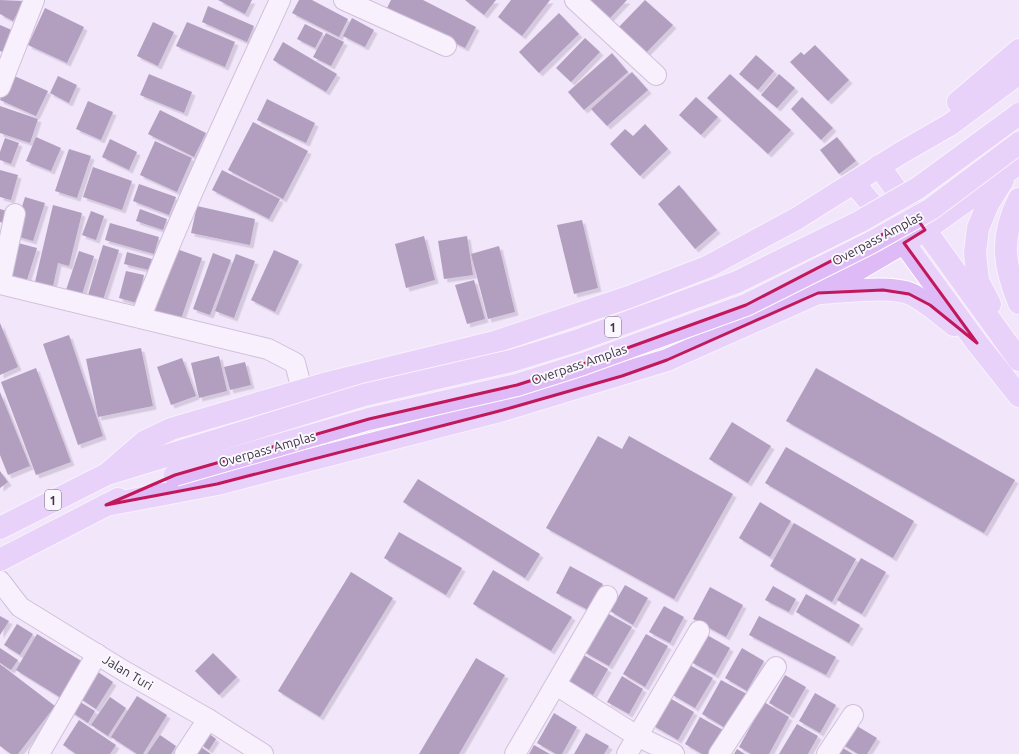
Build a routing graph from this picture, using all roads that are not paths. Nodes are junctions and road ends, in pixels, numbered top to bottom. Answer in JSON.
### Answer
{"nodes":[{"id":1,"x":34,"y":0,"type":"edge"},
{"id":2,"x":280,"y":0,"type":"edge"},
{"id":3,"x":344,"y":0,"type":"edge"},
{"id":4,"x":575,"y":0,"type":"edge"},
{"id":5,"x":446,"y":46,"type":"dead end"},
{"id":6,"x":1019,"y":50,"type":"edge"},
{"id":7,"x":1019,"y":73,"type":"edge"},
{"id":8,"x":656,"y":75,"type":"dead end"},
{"id":9,"x":0,"y":87,"type":"edge"},
{"id":10,"x":1019,"y":114,"type":"edge"},
{"id":11,"x":1019,"y":143,"type":"edge"},
{"id":12,"x":899,"y":154,"type":"junction"},
{"id":13,"x":879,"y":166,"type":"junction"},
{"id":14,"x":1014,"y":167,"type":"edge"},
{"id":15,"x":854,"y":183,"type":"junction"},
{"id":16,"x":1019,"y":199,"type":"edge"},
{"id":17,"x":15,"y":214,"type":"dead end"},
{"id":18,"x":925,"y":230,"type":"junction"},
{"id":19,"x":904,"y":243,"type":"junction"},
{"id":20,"x":0,"y":284,"type":"edge"},
{"id":21,"x":818,"y":293,"type":"junction"},
{"id":22,"x":1019,"y":302,"type":"edge"},
{"id":23,"x":142,"y":317,"type":"junction"},
{"id":24,"x":977,"y":343,"type":"junction"},
{"id":25,"x":1019,"y":360,"type":"edge"},
{"id":26,"x":302,"y":390,"type":"junction"},
{"id":27,"x":1019,"y":396,"type":"edge"},
{"id":28,"x":107,"y":474,"type":"junction"},
{"id":29,"x":106,"y":505,"type":"junction"},
{"id":30,"x":0,"y":528,"type":"edge"},
{"id":31,"x":0,"y":560,"type":"edge"},
{"id":32,"x":0,"y":581,"type":"edge"},
{"id":33,"x":607,"y":596,"type":"dead end"},
{"id":34,"x":699,"y":631,"type":"dead end"},
{"id":35,"x":97,"y":654,"type":"junction"},
{"id":36,"x":776,"y":667,"type":"dead end"},
{"id":37,"x":556,"y":685,"type":"junction"},
{"id":38,"x":853,"y":714,"type":"dead end"},
{"id":39,"x":208,"y":719,"type":"junction"},
{"id":40,"x":638,"y":736,"type":"junction"},
{"id":41,"x":39,"y":754,"type":"edge"},
{"id":42,"x":185,"y":754,"type":"edge"},
{"id":43,"x":264,"y":754,"type":"edge"},
{"id":44,"x":515,"y":754,"type":"edge"},
{"id":45,"x":627,"y":754,"type":"edge"},
{"id":46,"x":674,"y":754,"type":"edge"},
{"id":47,"x":719,"y":754,"type":"edge"},
{"id":48,"x":827,"y":754,"type":"edge"}],
"edges":[{"from":1,"to":9,"type":"street"},
{"from":2,"to":23,"type":"street"},
{"from":3,"to":5,"type":"street"},
{"from":4,"to":8,"type":"street"},
{"from":6,"to":12,"type":"highway"},
{"from":7,"to":12,"type":"highway"},
{"from":10,"to":28,"type":"highway","name":"Overpass Amplas","number":"1","bridge":true},
{"from":11,"to":29,"type":"highway","name":"Overpass Amplas","number":"1","bridge":true},
{"from":12,"to":13,"type":"highway"},
{"from":13,"to":15,"type":"highway"},
{"from":13,"to":18,"type":"highway"},
{"from":14,"to":18,"type":"highway"},
{"from":14,"to":25,"type":"highway"},
{"from":15,"to":19,"type":"highway"},
{"from":15,"to":26,"type":"highway"},
{"from":16,"to":22,"type":"highway"},
{"from":17,"to":20,"type":"street"},
{"from":18,"to":19,"type":"highway"},
{"from":18,"to":25,"type":"highway"},
{"from":19,"to":21,"type":"highway"},
{"from":19,"to":24,"type":"highway"},
{"from":20,"to":23,"type":"street"},
{"from":21,"to":24,"type":"highway"},
{"from":21,"to":29,"type":"highway"},
{"from":23,"to":26,"type":"street"},
{"from":24,"to":27,"type":"highway"},
{"from":26,"to":28,"type":"highway"},
{"from":28,"to":30,"type":"highway","number":"1"},
{"from":29,"to":31,"type":"highway","number":"1"},
{"from":32,"to":35,"type":"street","name":"Jalan Turi"},
{"from":33,"to":37,"type":"street"},
{"from":34,"to":40,"type":"street"},
{"from":35,"to":39,"type":"street","name":"Jalan Turi"},
{"from":35,"to":41,"type":"street"},
{"from":36,"to":47,"type":"street"},
{"from":37,"to":40,"type":"street"},
{"from":37,"to":44,"type":"street"},
{"from":38,"to":48,"type":"street"},
{"from":39,"to":42,"type":"street"},
{"from":39,"to":43,"type":"street","name":"Jalan Turi"},
{"from":40,"to":45,"type":"street"},
{"from":40,"to":46,"type":"street"}]}
